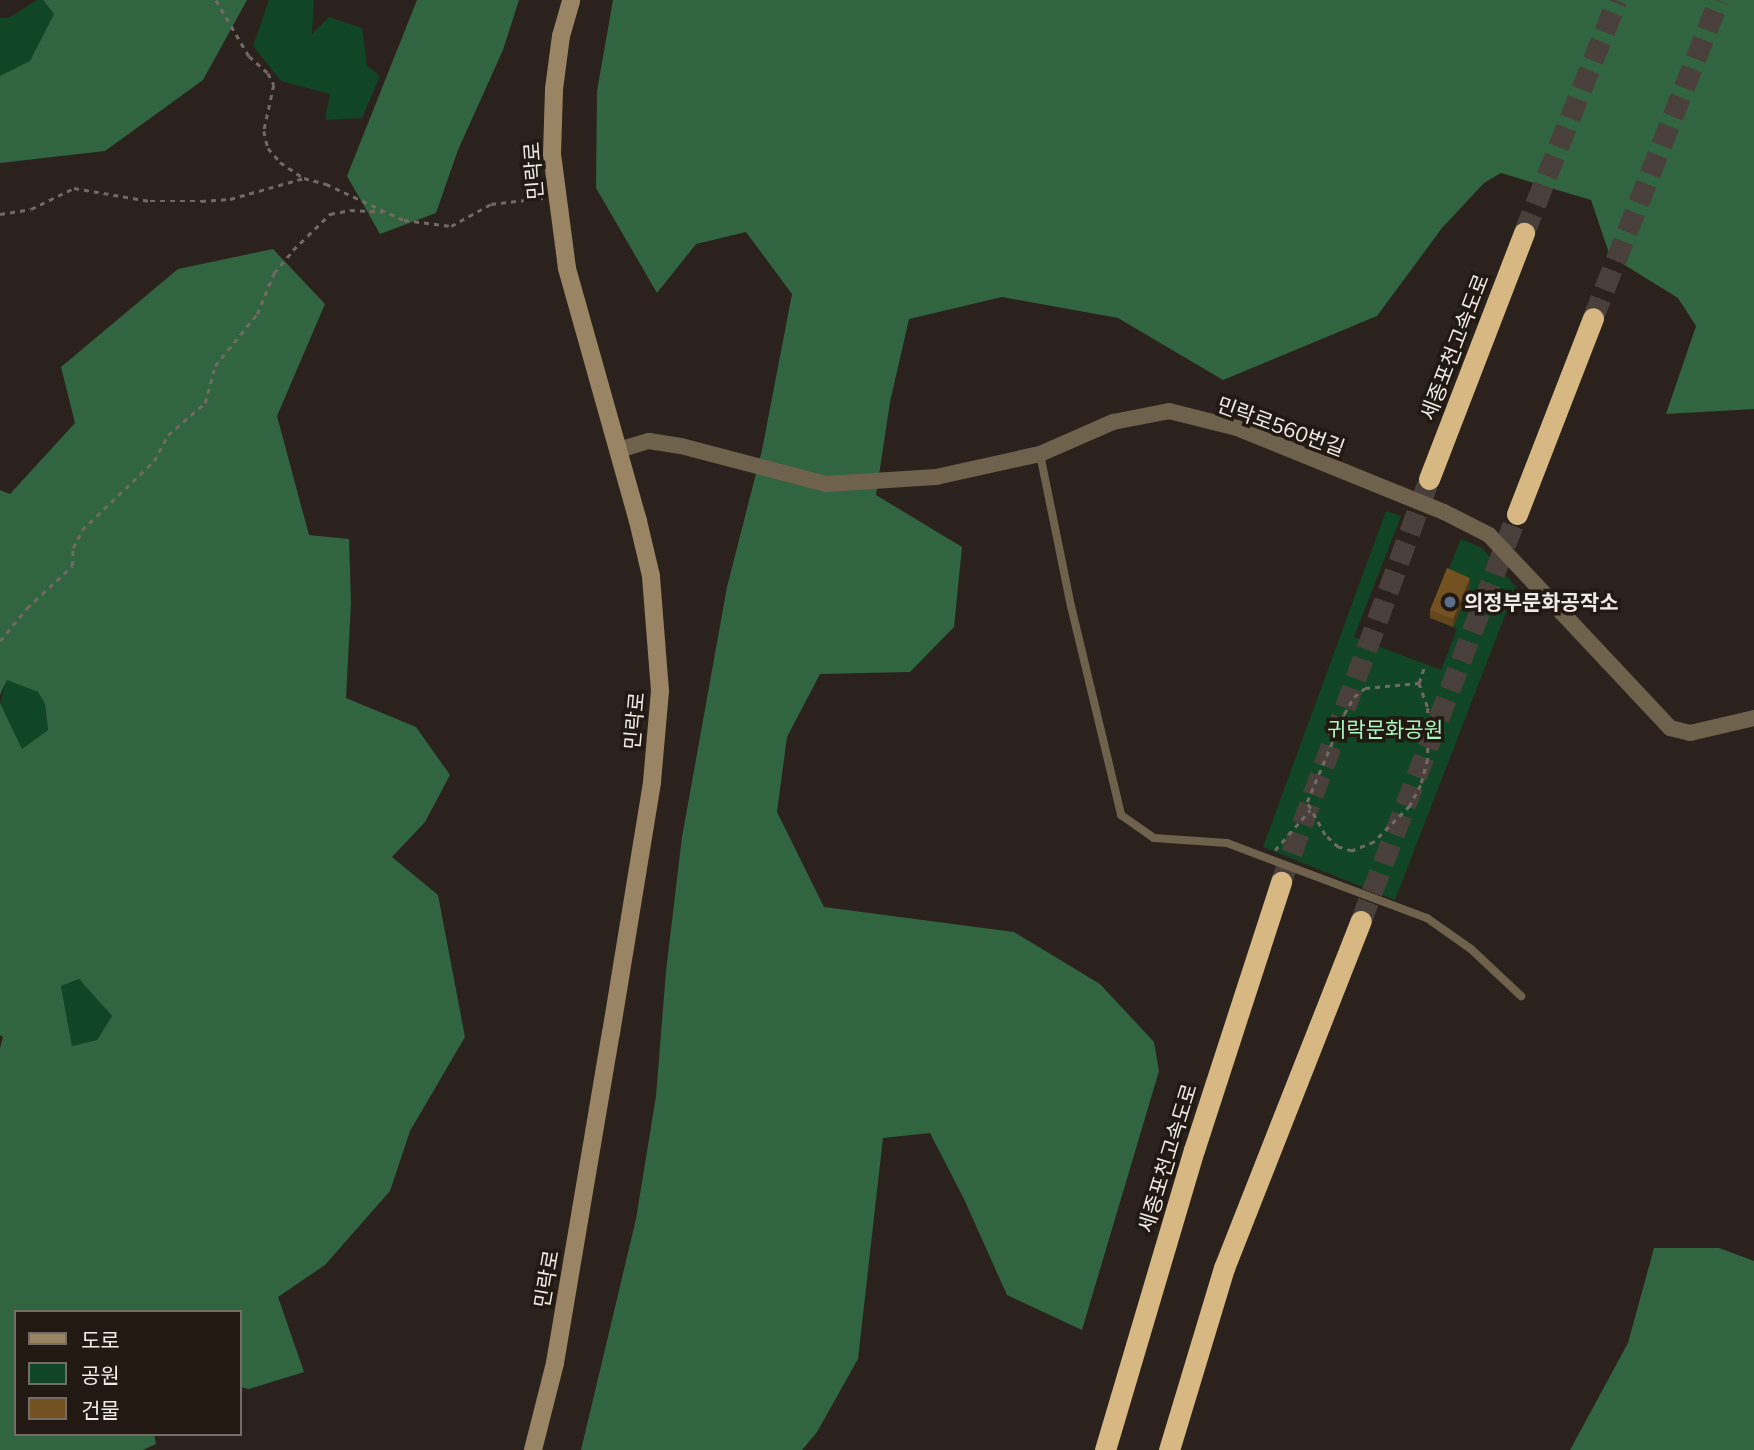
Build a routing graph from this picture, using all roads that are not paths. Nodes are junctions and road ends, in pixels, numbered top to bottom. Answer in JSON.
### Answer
{"nodes":[{"id":1,"x":571,"y":0,"type":"edge"},
{"id":2,"x":1524,"y":233,"type":"tunnel mouth"},
{"id":3,"x":1592,"y":318,"type":"tunnel mouth"},
{"id":4,"x":619,"y":450,"type":"junction"},
{"id":5,"x":1040,"y":454,"type":"junction"},
{"id":6,"x":1429,"y":479,"type":"tunnel mouth"},
{"id":7,"x":1517,"y":514,"type":"tunnel mouth"},
{"id":8,"x":1754,"y":718,"type":"edge"},
{"id":9,"x":1281,"y":882,"type":"tunnel mouth"},
{"id":10,"x":1361,"y":921,"type":"tunnel mouth"},
{"id":11,"x":1521,"y":996,"type":"dead end"},
{"id":12,"x":533,"y":1450,"type":"edge"},
{"id":13,"x":1105,"y":1450,"type":"edge"},
{"id":14,"x":1169,"y":1450,"type":"edge"}],
"edges":[{"from":1,"to":4,"type":"main road","name":"민락로"},
{"from":2,"to":6,"type":"highway","name":"세종포천고속도로"},
{"from":3,"to":7,"type":"highway"},
{"from":4,"to":5,"type":"street","name":"민락로560번길"},
{"from":4,"to":12,"type":"main road","name":"민락로"},
{"from":5,"to":8,"type":"street","name":"민락로560번길"},
{"from":5,"to":11,"type":"lane"},
{"from":9,"to":13,"type":"highway","name":"세종포천고속도로"},
{"from":10,"to":14,"type":"highway"}]}
